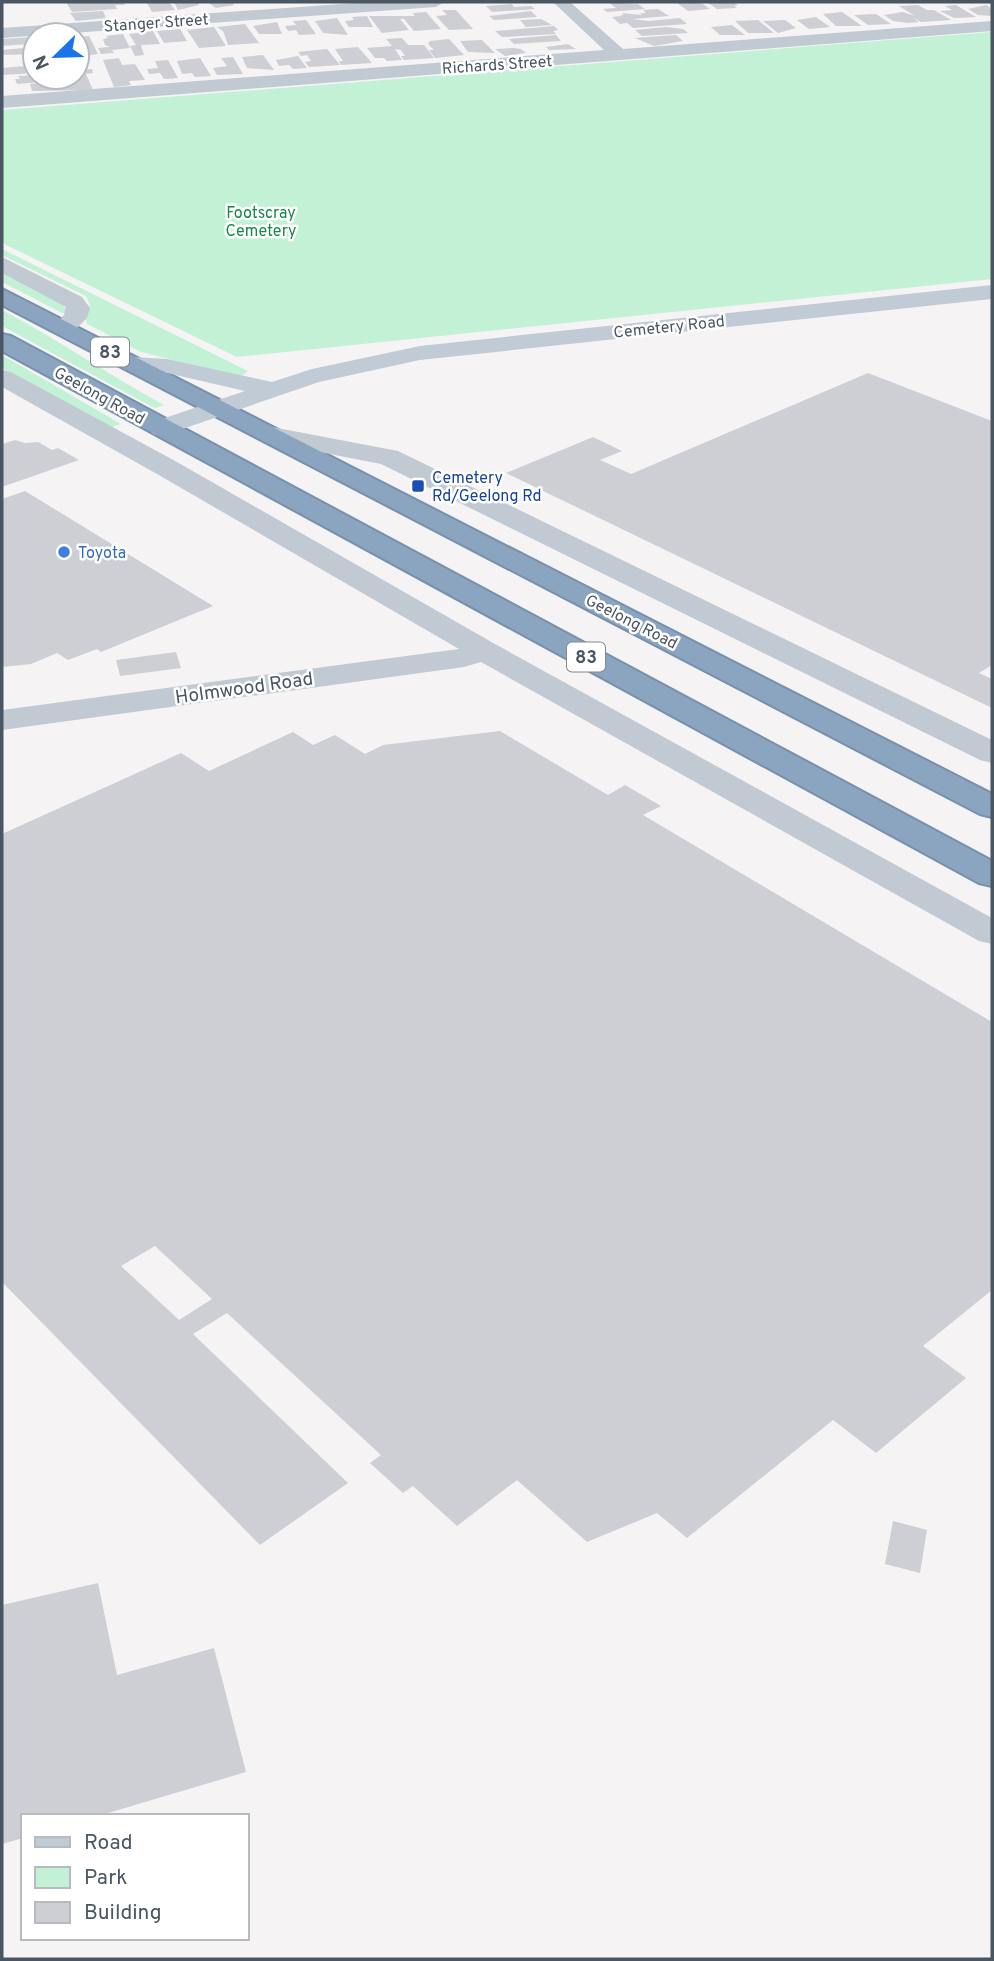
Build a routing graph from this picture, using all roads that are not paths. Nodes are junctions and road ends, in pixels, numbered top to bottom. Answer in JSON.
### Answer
{"nodes":[{"id":1,"x":436,"y":2,"type":"edge"},
{"id":2,"x":562,"y":2,"type":"edge"},
{"id":3,"x":992,"y":26,"type":"edge"},
{"id":4,"x":2,"y":33,"type":"edge"},
{"id":5,"x":619,"y":55,"type":"junction"},
{"id":6,"x":2,"y":101,"type":"edge"},
{"id":7,"x":2,"y":264,"type":"edge"},
{"id":8,"x":992,"y":292,"type":"edge"},
{"id":9,"x":2,"y":296,"type":"edge"},
{"id":10,"x":64,"y":328,"type":"junction"},
{"id":11,"x":2,"y":341,"type":"edge"},
{"id":12,"x":134,"y":364,"type":"junction"},
{"id":13,"x":348,"y":370,"type":"junction"},
{"id":14,"x":2,"y":377,"type":"edge"},
{"id":15,"x":271,"y":389,"type":"junction"},
{"id":16,"x":229,"y":413,"type":"junction"},
{"id":17,"x":172,"y":433,"type":"junction"},
{"id":18,"x":272,"y":435,"type":"junction"},
{"id":19,"x":138,"y":452,"type":"junction"},
{"id":20,"x":348,"y":527,"type":"junction"},
{"id":21,"x":328,"y":562,"type":"junction"},
{"id":22,"x":484,"y":651,"type":"junction"},
{"id":23,"x":2,"y":720,"type":"edge"},
{"id":24,"x":992,"y":753,"type":"edge"},
{"id":25,"x":992,"y":807,"type":"edge"},
{"id":26,"x":992,"y":875,"type":"edge"},
{"id":27,"x":992,"y":933,"type":"edge"}],
"edges":[{"from":1,"to":4,"type":"street","name":"Stanger Street"},
{"from":2,"to":5,"type":"street"},
{"from":3,"to":5,"type":"street","name":"Richards Street"},
{"from":5,"to":6,"type":"street","name":"Richards Street"},
{"from":7,"to":10,"type":"street"},
{"from":8,"to":13,"type":"street","name":"Cemetery Road"},
{"from":9,"to":10,"type":"highway","name":"Geelong Road","number":"83"},
{"from":10,"to":12,"type":"highway","name":"Geelong Road","number":"83"},
{"from":11,"to":17,"type":"highway","name":"Geelong Road","number":"83"},
{"from":12,"to":15,"type":"street"},
{"from":12,"to":16,"type":"highway","name":"Geelong Road","number":"83"},
{"from":13,"to":15,"type":"street","name":"Cemetery Road"},
{"from":13,"to":16,"type":"street","name":"Cemetery Road"},
{"from":14,"to":19,"type":"street","name":"Geelong Road"},
{"from":15,"to":16,"type":"street","name":"Cemetery Road"},
{"from":16,"to":17,"type":"street","name":"Cemetery Road"},
{"from":16,"to":18,"type":"highway","name":"Geelong Road","number":"83"},
{"from":17,"to":19,"type":"street","name":"Cemetery Road"},
{"from":17,"to":20,"type":"highway","name":"Geelong Road","number":"83"},
{"from":18,"to":24,"type":"street","name":"Geelong Road"},
{"from":18,"to":25,"type":"highway","name":"Geelong Road","number":"83"},
{"from":19,"to":21,"type":"street","name":"Geelong Road"},
{"from":20,"to":21,"type":"street"},
{"from":20,"to":26,"type":"highway","name":"Geelong Road","number":"83"},
{"from":21,"to":22,"type":"street","name":"Geelong Road"},
{"from":22,"to":23,"type":"street","name":"Holmwood Road"},
{"from":22,"to":27,"type":"street","name":"Geelong Road"}]}
